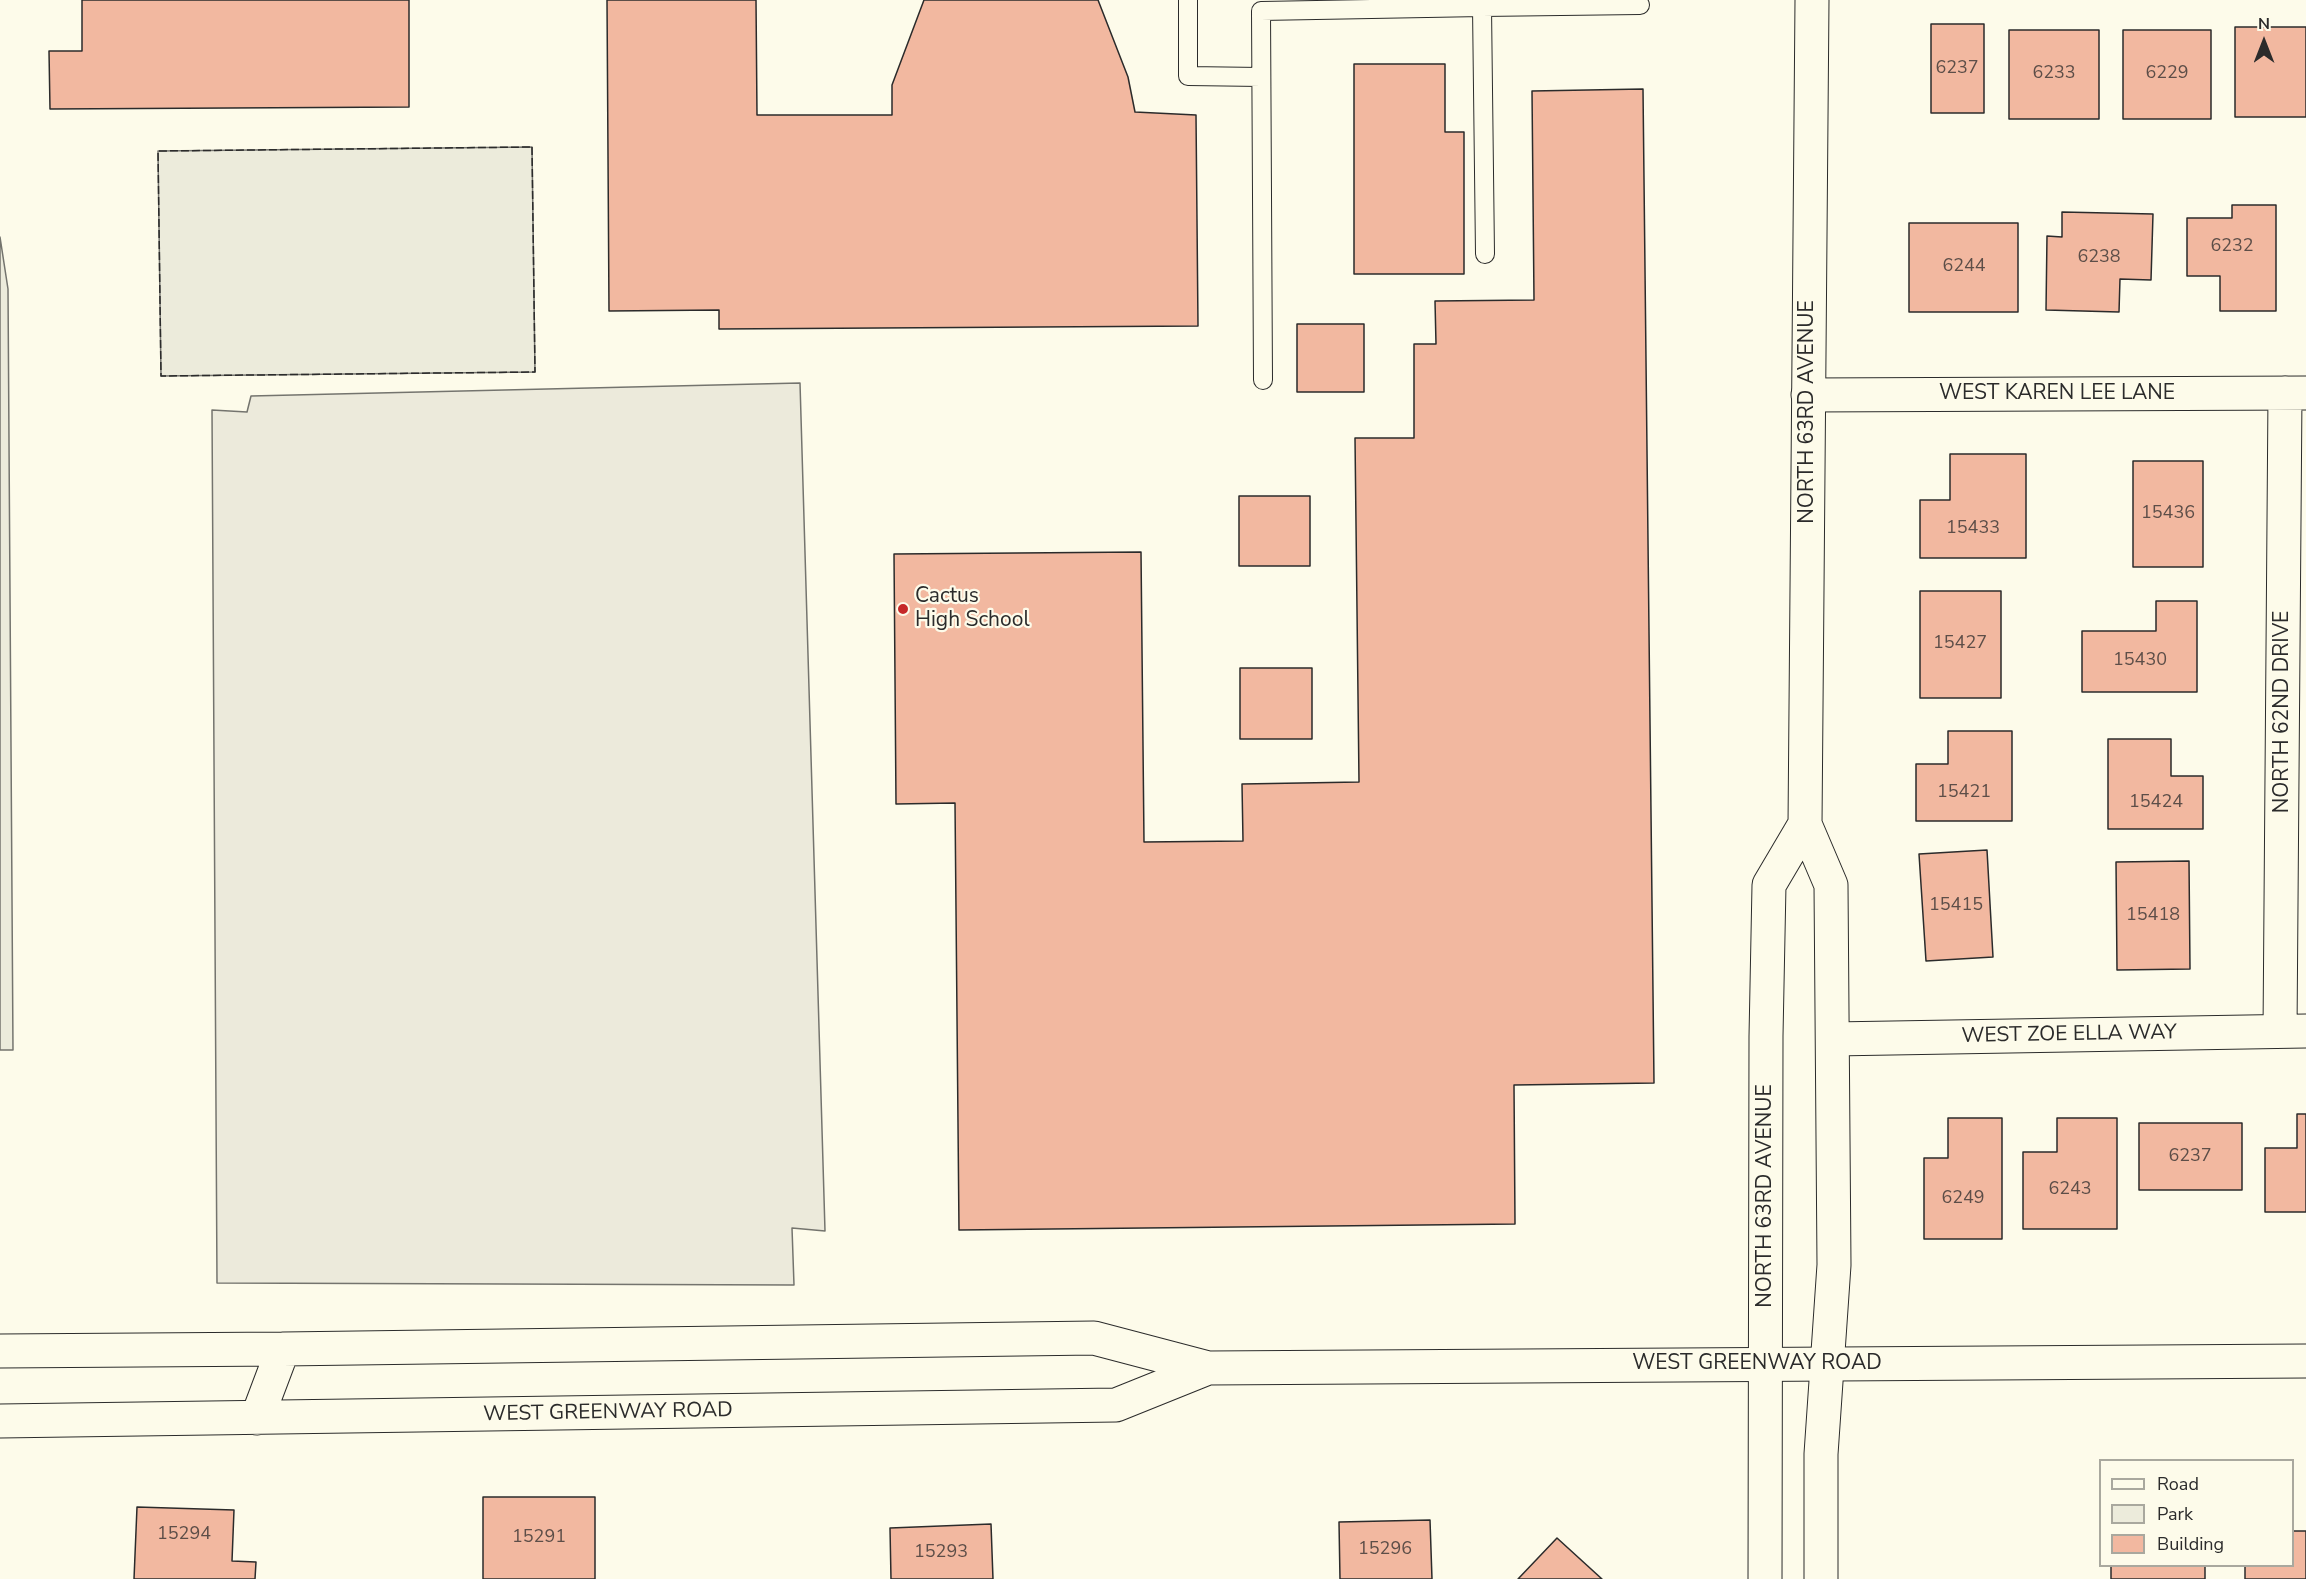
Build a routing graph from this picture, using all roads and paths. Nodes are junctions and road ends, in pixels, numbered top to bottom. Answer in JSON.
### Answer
{"nodes":[{"id":1,"x":1188,"y":0,"type":"edge"},
{"id":2,"x":1812,"y":0,"type":"edge"},
{"id":3,"x":1641,"y":5,"type":"dead end"},
{"id":4,"x":1482,"y":7,"type":"junction"},
{"id":5,"x":1262,"y":77,"type":"junction"},
{"id":6,"x":1485,"y":254,"type":"dead end"},
{"id":7,"x":1263,"y":380,"type":"dead end"},
{"id":8,"x":2296,"y":393,"type":"edge"},
{"id":9,"x":1808,"y":395,"type":"junction"},
{"id":10,"x":1805,"y":824,"type":"junction"},
{"id":11,"x":2293,"y":1031,"type":"edge"},
{"id":12,"x":1833,"y":1039,"type":"junction"},
{"id":13,"x":283,"y":1349,"type":"junction"},
{"id":14,"x":0,"y":1351,"type":"edge"},
{"id":15,"x":2306,"y":1361,"type":"edge"},
{"id":16,"x":1828,"y":1364,"type":"junction"},
{"id":17,"x":1766,"y":1365,"type":"junction"},
{"id":18,"x":1208,"y":1368,"type":"junction"},
{"id":19,"x":257,"y":1418,"type":"junction"},
{"id":20,"x":0,"y":1421,"type":"edge"},
{"id":21,"x":1765,"y":1579,"type":"edge"},
{"id":22,"x":1821,"y":1579,"type":"edge"}],
"edges":[{"from":1,"to":5,"type":"lane"},
{"from":2,"to":9,"type":"street","name":"NORTH 63RD AVENUE"},
{"from":3,"to":4,"type":"lane"},
{"from":4,"to":5,"type":"lane"},
{"from":4,"to":6,"type":"lane"},
{"from":5,"to":7,"type":"lane"},
{"from":8,"to":9,"type":"street","name":"WEST KAREN LEE LANE"},
{"from":8,"to":11,"type":"street","name":"NORTH 62ND DRIVE"},
{"from":9,"to":10,"type":"street","name":"NORTH 63RD AVENUE"},
{"from":10,"to":12,"type":"street","name":"NORTH 63RD AVENUE"},
{"from":10,"to":17,"type":"street","name":"NORTH 63RD AVENUE"},
{"from":11,"to":12,"type":"street","name":"WEST ZOE ELLA WAY"},
{"from":12,"to":16,"type":"street","name":"NORTH 63RD AVENUE"},
{"from":13,"to":14,"type":"street","name":"WEST GREENWAY ROAD"},
{"from":13,"to":18,"type":"street","name":"WEST GREENWAY ROAD"},
{"from":13,"to":19,"type":"street"},
{"from":15,"to":16,"type":"street","name":"WEST GREENWAY ROAD"},
{"from":16,"to":17,"type":"street","name":"WEST GREENWAY ROAD"},
{"from":16,"to":22,"type":"street","name":"NORTH 63RD AVENUE"},
{"from":17,"to":18,"type":"street","name":"WEST GREENWAY ROAD"},
{"from":17,"to":21,"type":"street","name":"NORTH 63RD AVENUE"},
{"from":18,"to":19,"type":"street","name":"WEST GREENWAY ROAD"},
{"from":19,"to":20,"type":"street","name":"WEST GREENWAY ROAD"}]}
